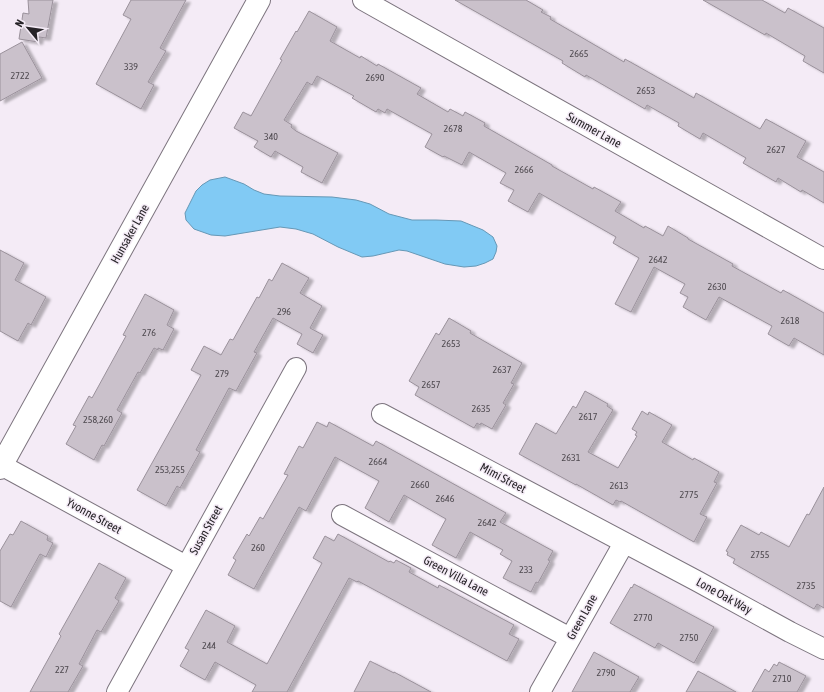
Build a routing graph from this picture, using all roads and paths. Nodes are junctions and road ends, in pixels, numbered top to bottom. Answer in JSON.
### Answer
{"nodes":[{"id":1,"x":259,"y":0,"type":"edge"},
{"id":2,"x":363,"y":0,"type":"edge"},
{"id":3,"x":824,"y":259,"type":"edge"},
{"id":4,"x":296,"y":368,"type":"dead end"},
{"id":5,"x":382,"y":414,"type":"dead end"},
{"id":6,"x":1,"y":467,"type":"edge"},
{"id":7,"x":342,"y":515,"type":"dead end"},
{"id":8,"x":624,"y":543,"type":"junction"},
{"id":9,"x":186,"y":566,"type":"junction"},
{"id":10,"x":570,"y":638,"type":"junction"},
{"id":11,"x":824,"y":650,"type":"edge"},
{"id":12,"x":117,"y":692,"type":"edge"},
{"id":13,"x":540,"y":692,"type":"edge"}],
"edges":[{"from":1,"to":6,"type":"street","name":"Hunsaker Lane"},
{"from":2,"to":3,"type":"street","name":"Summer Lane"},
{"from":4,"to":9,"type":"street","name":"Susan Street"},
{"from":5,"to":8,"type":"street","name":"Mimi Street"},
{"from":6,"to":9,"type":"street","name":"Yvonne Street"},
{"from":7,"to":10,"type":"street","name":"Green Villa Lane"},
{"from":8,"to":10,"type":"street","name":"Green Lane"},
{"from":8,"to":11,"type":"street","name":"Lone Oak Way"},
{"from":9,"to":12,"type":"street","name":"Susan Street"},
{"from":10,"to":13,"type":"street","name":"Green Lane"}]}
